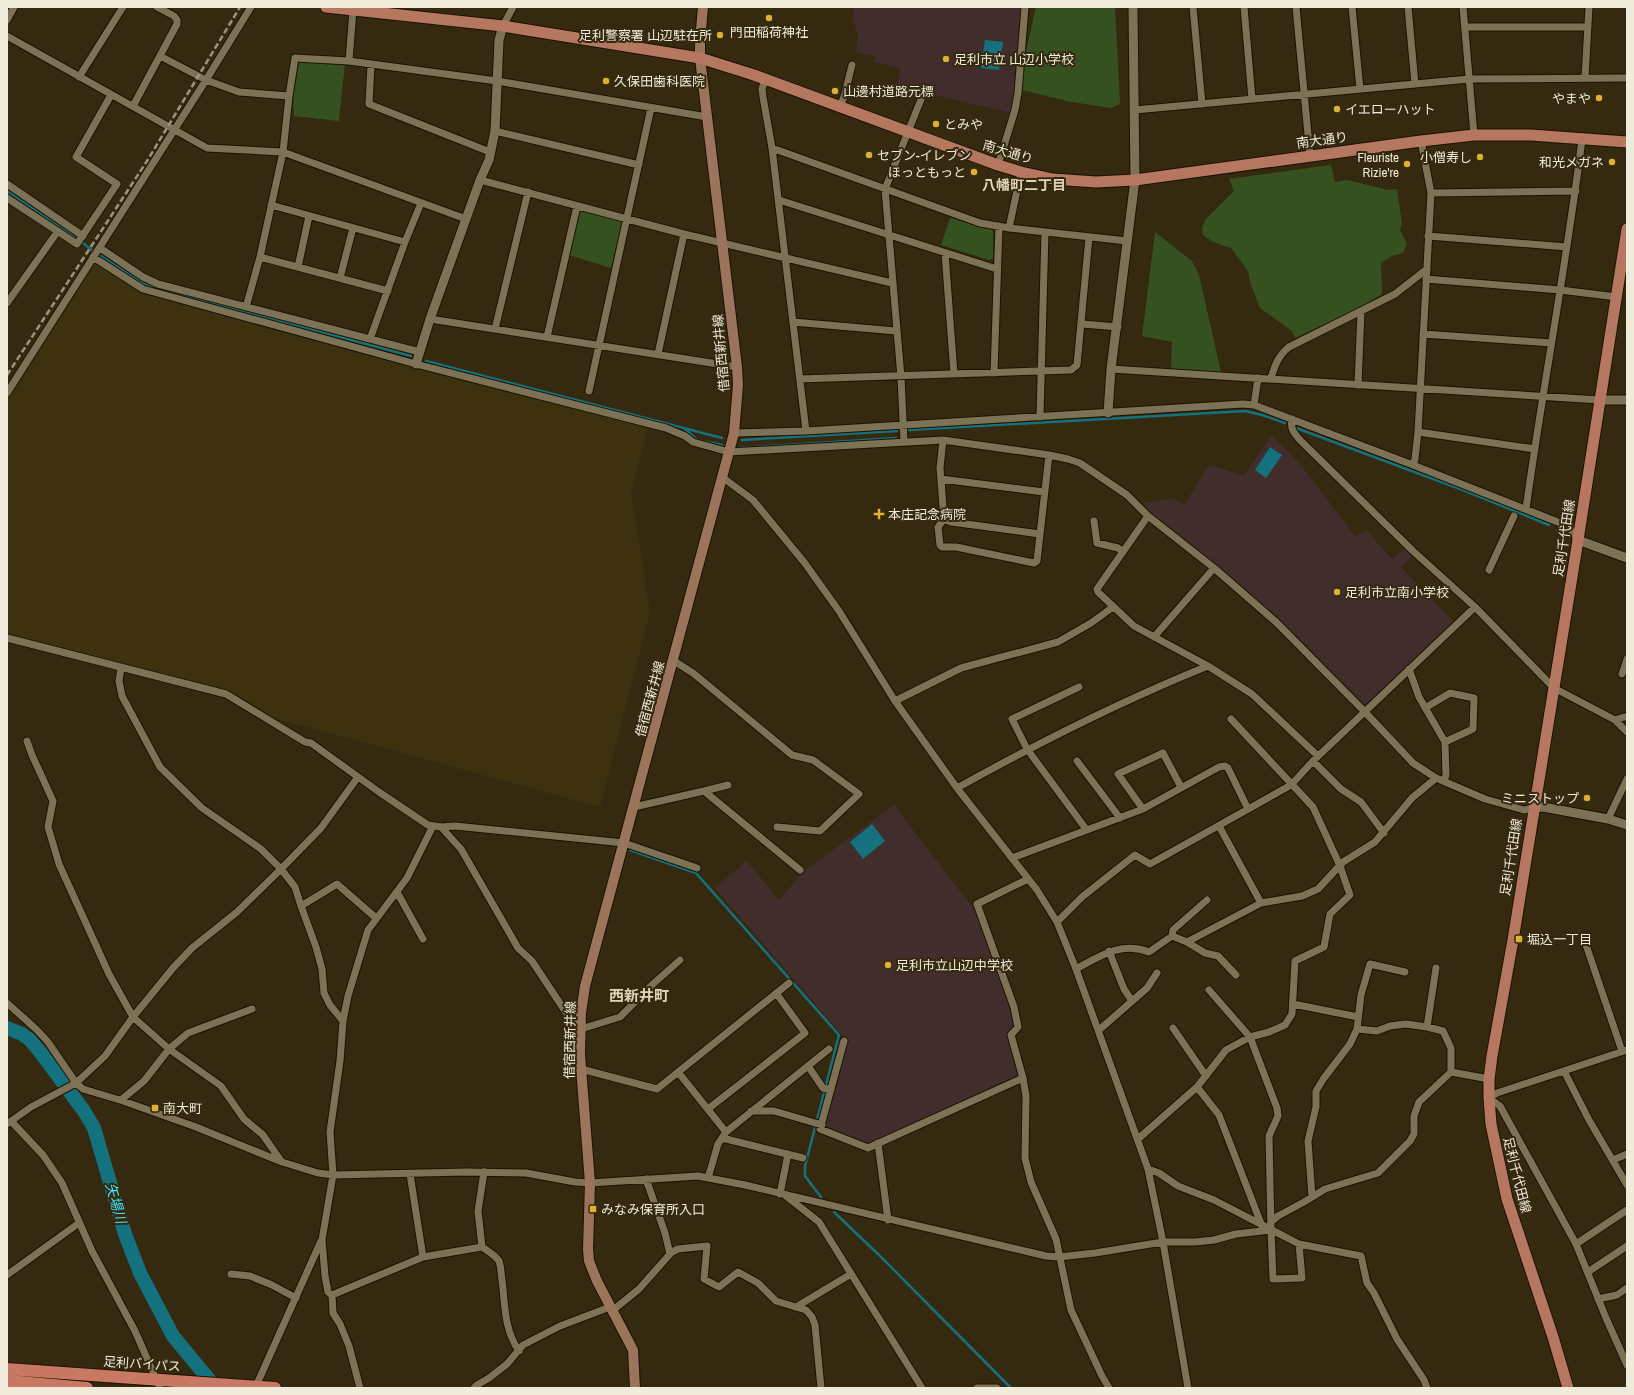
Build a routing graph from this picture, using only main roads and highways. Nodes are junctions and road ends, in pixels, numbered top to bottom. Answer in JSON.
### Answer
{"nodes":[{"id":1,"x":326,"y":7,"type":"edge"},
{"id":2,"x":703,"y":7,"type":"edge"},
{"id":3,"x":700,"y":58,"type":"junction"},
{"id":4,"x":1627,"y":142,"type":"edge"},
{"id":5,"x":1627,"y":229,"type":"edge"},
{"id":6,"x":7,"y":1369,"type":"edge"},
{"id":7,"x":7,"y":1381,"type":"edge"},
{"id":8,"x":158,"y":1383,"type":"edge"},
{"id":9,"x":87,"y":1388,"type":"edge"},
{"id":10,"x":275,"y":1388,"type":"edge"},
{"id":11,"x":635,"y":1388,"type":"edge"},
{"id":12,"x":1568,"y":1388,"type":"edge"}],
"edges":[{"from":1,"to":3,"type":"main road","name":"南大通り"},
{"from":2,"to":3,"type":"main road","name":"借宿西新井線"},
{"from":3,"to":4,"type":"main road","name":"南大通り"},
{"from":3,"to":11,"type":"main road","name":"借宿西新井線"},
{"from":5,"to":12,"type":"main road","name":"足利千代田線"},
{"from":6,"to":8,"type":"highway","name":"足利バイパス"},
{"from":7,"to":9,"type":"highway"},
{"from":8,"to":10,"type":"highway","name":"足利バイパス"}]}
